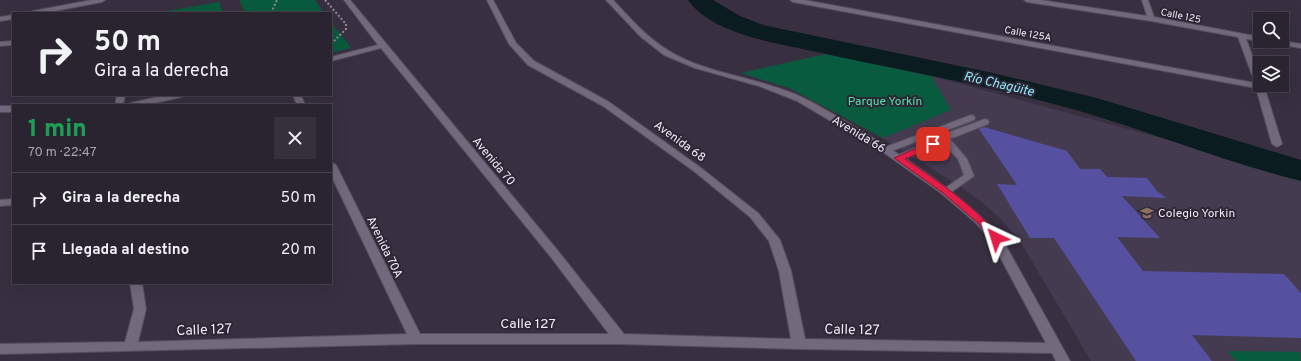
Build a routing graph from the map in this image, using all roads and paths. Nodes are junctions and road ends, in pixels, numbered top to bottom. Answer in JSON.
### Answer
{"nodes":[{"id":1,"x":101,"y":0,"type":"edge"},
{"id":2,"x":277,"y":0,"type":"edge"},
{"id":3,"x":325,"y":0,"type":"edge"},
{"id":4,"x":347,"y":0,"type":"edge"},
{"id":5,"x":490,"y":0,"type":"edge"},
{"id":6,"x":609,"y":0,"type":"edge"},
{"id":7,"x":793,"y":0,"type":"edge"},
{"id":8,"x":1027,"y":0,"type":"edge"},
{"id":9,"x":1145,"y":0,"type":"edge"},
{"id":10,"x":38,"y":12,"type":"edge"},
{"id":11,"x":271,"y":12,"type":"edge"},
{"id":12,"x":12,"y":17,"type":"edge"},
{"id":13,"x":0,"y":19,"type":"edge"},
{"id":14,"x":1151,"y":19,"type":"junction"},
{"id":15,"x":1242,"y":37,"type":"junction"},
{"id":16,"x":1253,"y":39,"type":"edge"},
{"id":17,"x":12,"y":43,"type":"edge"},
{"id":18,"x":332,"y":43,"type":"edge"},
{"id":19,"x":0,"y":44,"type":"edge"},
{"id":20,"x":1289,"y":44,"type":"edge"},
{"id":21,"x":382,"y":46,"type":"junction"},
{"id":22,"x":1301,"y":46,"type":"edge"},
{"id":23,"x":332,"y":59,"type":"edge"},
{"id":24,"x":1253,"y":67,"type":"edge"},
{"id":25,"x":1253,"y":85,"type":"edge"},
{"id":26,"x":1262,"y":92,"type":"edge"},
{"id":27,"x":174,"y":96,"type":"edge"},
{"id":28,"x":138,"y":104,"type":"edge"},
{"id":29,"x":0,"y":109,"type":"edge"},
{"id":30,"x":12,"y":109,"type":"edge"},
{"id":31,"x":971,"y":118,"type":"dead end"},
{"id":32,"x":985,"y":122,"type":"dead end"},
{"id":33,"x":936,"y":132,"type":"junction"},
{"id":34,"x":944,"y":139,"type":"junction"},
{"id":35,"x":1278,"y":144,"type":"dead end"},
{"id":36,"x":886,"y":150,"type":"junction"},
{"id":37,"x":899,"y":158,"type":"junction"},
{"id":38,"x":332,"y":167,"type":"edge"},
{"id":39,"x":946,"y":191,"type":"junction"},
{"id":40,"x":12,"y":202,"type":"edge"},
{"id":41,"x":0,"y":203,"type":"edge"},
{"id":42,"x":136,"y":284,"type":"edge"},
{"id":43,"x":416,"y":339,"type":"junction"},
{"id":44,"x":620,"y":339,"type":"junction"},
{"id":45,"x":799,"y":344,"type":"junction"},
{"id":46,"x":130,"y":347,"type":"junction"},
{"id":47,"x":1056,"y":348,"type":"junction"},
{"id":48,"x":0,"y":349,"type":"edge"},
{"id":49,"x":1063,"y":361,"type":"edge"}],
"edges":[{"from":1,"to":10,"type":"street"},
{"from":2,"to":11,"type":"path"},
{"from":3,"to":18,"type":"path"},
{"from":4,"to":21,"type":"street","name":"Avenida 70"},
{"from":5,"to":45,"type":"street","name":"Avenida 68"},
{"from":6,"to":36,"type":"street","name":"Avenida 66"},
{"from":7,"to":25,"type":"street","name":"Calle 125A"},
{"from":8,"to":14,"type":"street","name":"Calle 125"},
{"from":9,"to":14,"type":"street"},
{"from":12,"to":13,"type":"street"},
{"from":14,"to":15,"type":"street","name":"Calle 125"},
{"from":15,"to":16,"type":"street","name":"Calle 125"},
{"from":15,"to":24,"type":"street"},
{"from":17,"to":19,"type":"street"},
{"from":20,"to":22,"type":"street"},
{"from":21,"to":23,"type":"street"},
{"from":21,"to":44,"type":"street","name":"Avenida 70"},
{"from":26,"to":35,"type":"street"},
{"from":27,"to":28,"type":"street"},
{"from":29,"to":30,"type":"street"},
{"from":31,"to":33,"type":"street"},
{"from":32,"to":34,"type":"street"},
{"from":33,"to":34,"type":"street"},
{"from":33,"to":36,"type":"street"},
{"from":34,"to":37,"type":"street"},
{"from":34,"to":39,"type":"street"},
{"from":36,"to":37,"type":"street","name":"Avenida 66"},
{"from":37,"to":39,"type":"street","name":"Avenida 66"},
{"from":38,"to":43,"type":"street","name":"Avenida 70A"},
{"from":39,"to":47,"type":"street","name":"Avenida 66"},
{"from":40,"to":41,"type":"street"},
{"from":42,"to":46,"type":"street"},
{"from":43,"to":44,"type":"street","name":"Calle 127"},
{"from":43,"to":46,"type":"street","name":"Calle 127"},
{"from":44,"to":45,"type":"street","name":"Calle 127"},
{"from":45,"to":47,"type":"street","name":"Calle 127"},
{"from":46,"to":48,"type":"street","name":"Calle 127"},
{"from":47,"to":49,"type":"street","name":"Avenida 66"}]}
